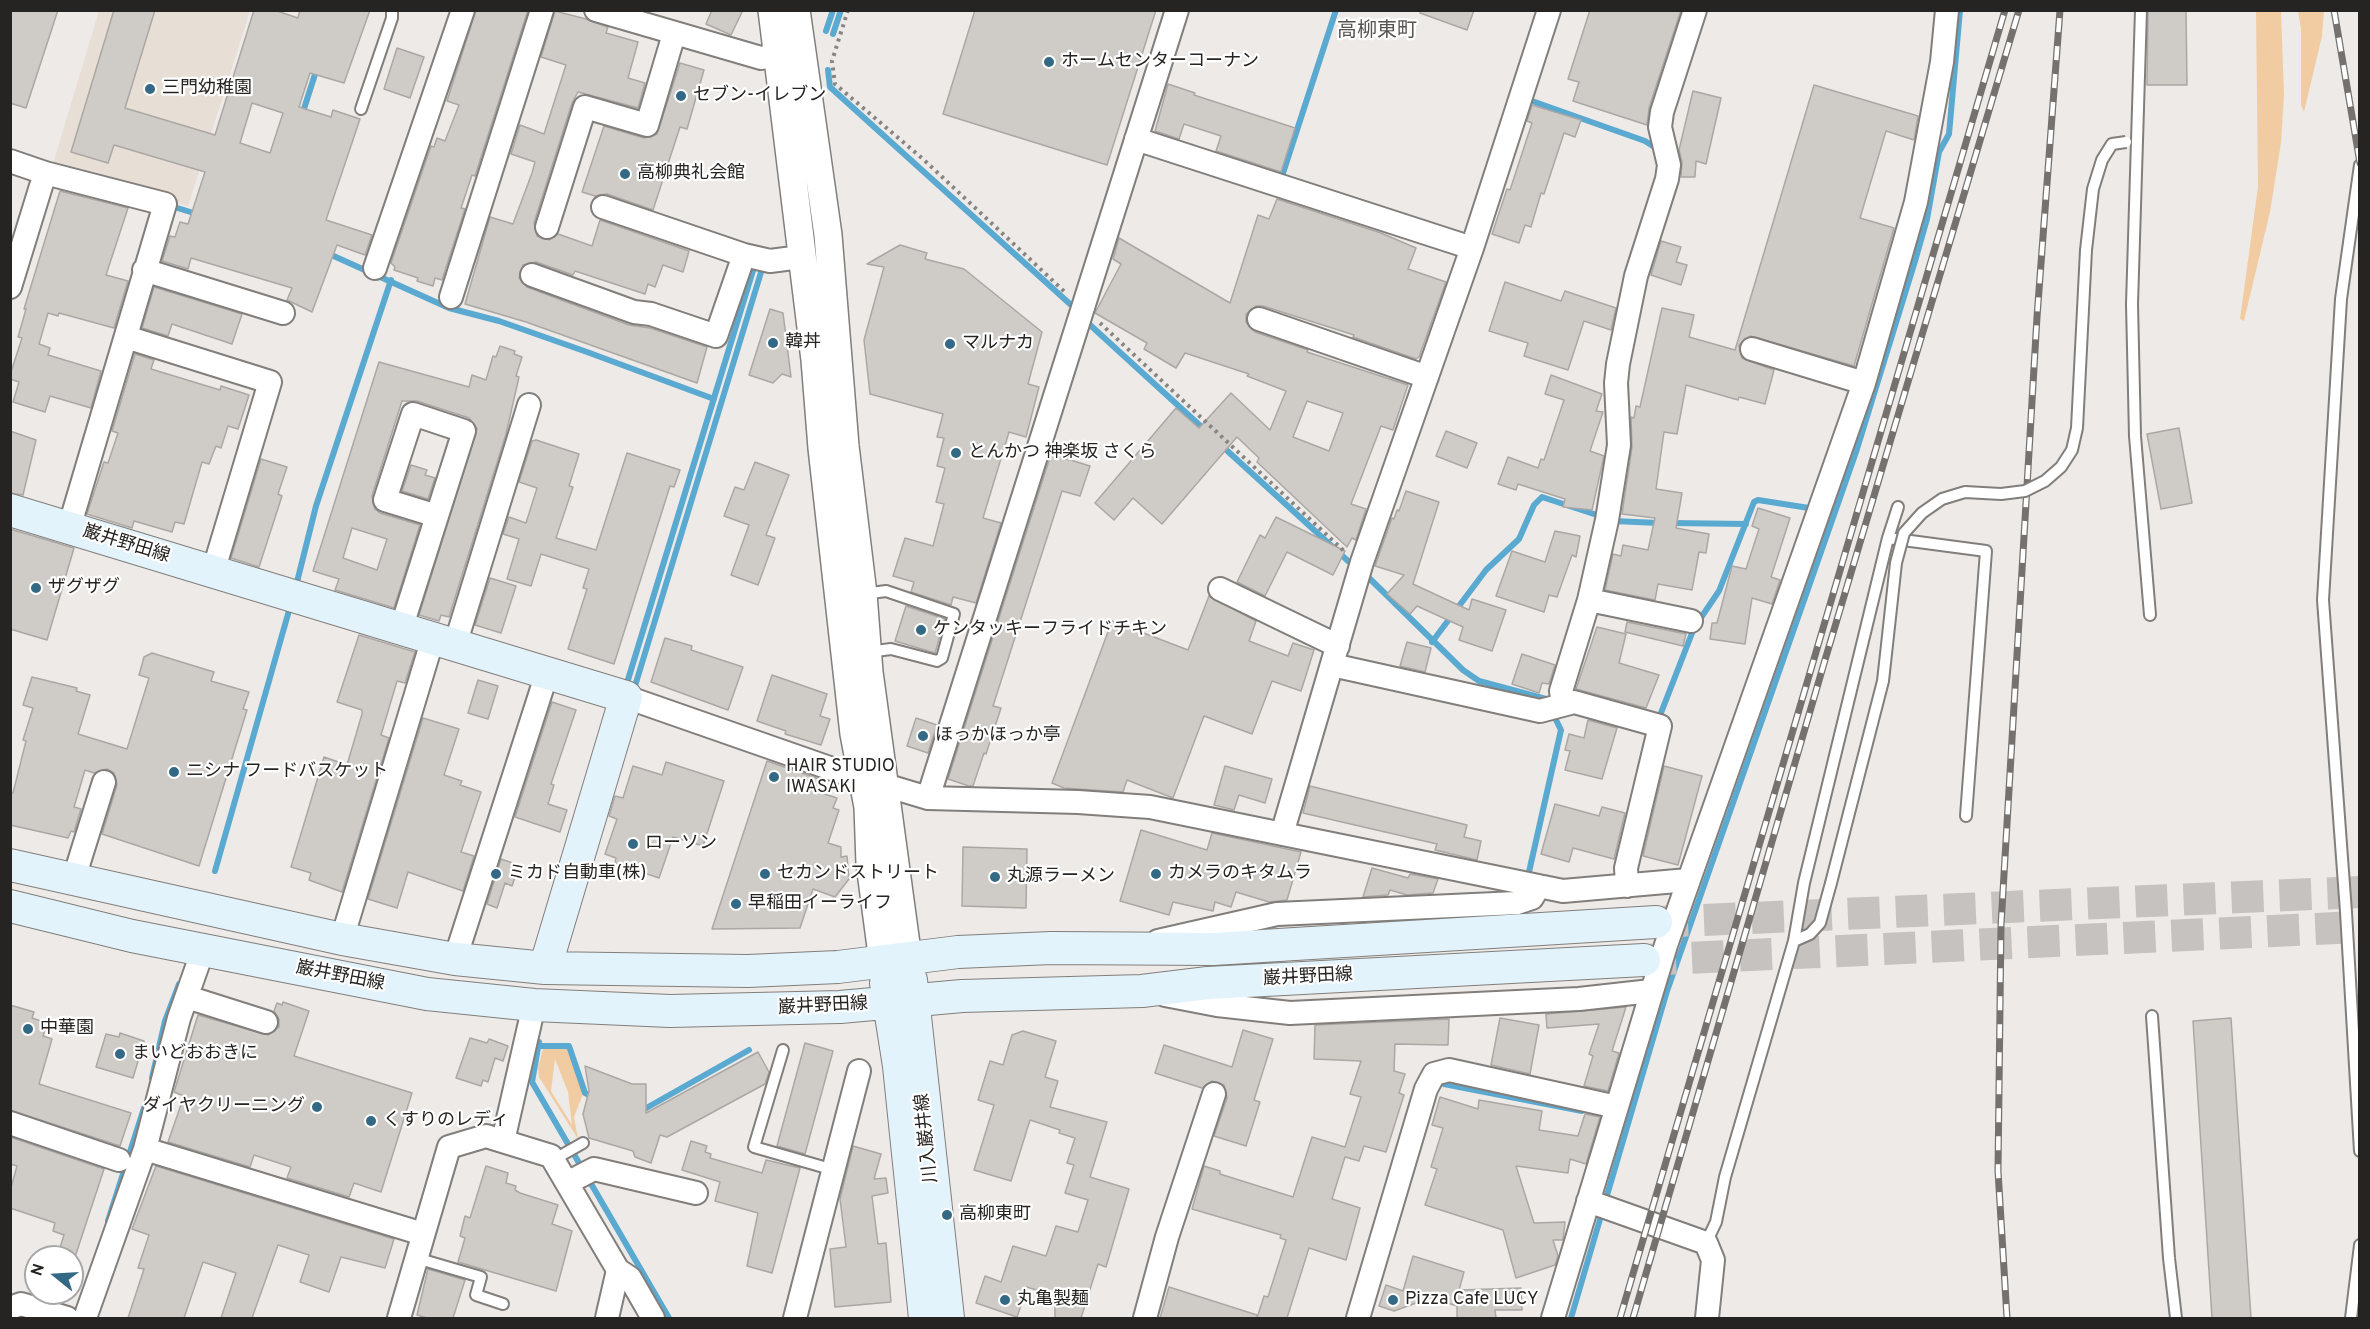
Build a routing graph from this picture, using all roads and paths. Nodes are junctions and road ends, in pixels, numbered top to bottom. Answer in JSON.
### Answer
{"nodes":[{"id":1,"x":392,"y":10,"type":"edge"},
{"id":2,"x":463,"y":10,"type":"edge"},
{"id":3,"x":542,"y":10,"type":"edge"},
{"id":4,"x":596,"y":10,"type":"edge"},
{"id":5,"x":772,"y":10,"type":"edge"},
{"id":6,"x":796,"y":10,"type":"edge"},
{"id":7,"x":1177,"y":10,"type":"edge"},
{"id":8,"x":1549,"y":10,"type":"edge"},
{"id":9,"x":1695,"y":10,"type":"edge"},
{"id":10,"x":1947,"y":10,"type":"edge"},
{"id":11,"x":2141,"y":10,"type":"edge"},
{"id":12,"x":674,"y":34,"type":"junction"},
{"id":13,"x":789,"y":54,"type":"junction"},
{"id":14,"x":360,"y":109,"type":"dead end"},
{"id":15,"x":1136,"y":139,"type":"junction"},
{"id":16,"x":2131,"y":142,"type":"junction"},
{"id":17,"x":10,"y":161,"type":"edge"},
{"id":18,"x":2360,"y":165,"type":"edge"},
{"id":19,"x":45,"y":173,"type":"junction"},
{"id":20,"x":603,"y":207,"type":"dead end"},
{"id":21,"x":547,"y":227,"type":"dead end"},
{"id":22,"x":828,"y":235,"type":"junction"},
{"id":23,"x":1472,"y":248,"type":"junction"},
{"id":24,"x":744,"y":255,"type":"junction"},
{"id":25,"x":801,"y":256,"type":"junction"},
{"id":26,"x":375,"y":268,"type":"dead end"},
{"id":27,"x":144,"y":270,"type":"junction"},
{"id":28,"x":532,"y":275,"type":"dead end"},
{"id":29,"x":10,"y":287,"type":"edge"},
{"id":30,"x":451,"y":297,"type":"dead end"},
{"id":31,"x":283,"y":313,"type":"dead end"},
{"id":32,"x":1259,"y":319,"type":"dead end"},
{"id":33,"x":126,"y":337,"type":"junction"},
{"id":34,"x":1752,"y":350,"type":"dead end"},
{"id":35,"x":815,"y":360,"type":"junction"},
{"id":36,"x":1427,"y":377,"type":"junction"},
{"id":37,"x":1864,"y":383,"type":"junction"},
{"id":38,"x":529,"y":405,"type":"dead end"},
{"id":39,"x":833,"y":447,"type":"junction"},
{"id":40,"x":1898,"y":507,"type":"dead end"},
{"id":41,"x":10,"y":510,"type":"edge"},
{"id":42,"x":437,"y":516,"type":"junction"},
{"id":43,"x":69,"y":528,"type":"junction"},
{"id":44,"x":1888,"y":538,"type":"junction"},
{"id":45,"x":213,"y":572,"type":"junction"},
{"id":46,"x":1220,"y":589,"type":"dead end"},
{"id":47,"x":863,"y":594,"type":"junction"},
{"id":48,"x":1589,"y":600,"type":"junction"},
{"id":49,"x":2150,"y":615,"type":"dead end"},
{"id":50,"x":1691,"y":621,"type":"dead end"},
{"id":51,"x":402,"y":629,"type":"junction"},
{"id":52,"x":444,"y":642,"type":"junction"},
{"id":53,"x":868,"y":652,"type":"junction"},
{"id":54,"x":1335,"y":656,"type":"junction"},
{"id":55,"x":547,"y":673,"type":"junction"},
{"id":56,"x":626,"y":697,"type":"junction"},
{"id":57,"x":1557,"y":703,"type":"junction"},
{"id":58,"x":104,"y":782,"type":"dead end"},
{"id":59,"x":874,"y":782,"type":"junction"},
{"id":60,"x":928,"y":798,"type":"junction"},
{"id":61,"x":1966,"y":816,"type":"dead end"},
{"id":62,"x":1282,"y":834,"type":"junction"},
{"id":63,"x":10,"y":865,"type":"edge"},
{"id":64,"x":74,"y":878,"type":"junction"},
{"id":65,"x":1688,"y":880,"type":"junction"},
{"id":66,"x":1539,"y":886,"type":"junction"},
{"id":67,"x":1627,"y":886,"type":"junction"},
{"id":68,"x":10,"y":906,"type":"edge"},
{"id":69,"x":1656,"y":922,"type":"tunnel mouth"},
{"id":70,"x":342,"y":939,"type":"junction"},
{"id":71,"x":1794,"y":941,"type":"junction"},
{"id":72,"x":1131,"y":948,"type":"junction"},
{"id":73,"x":202,"y":950,"type":"junction"},
{"id":74,"x":455,"y":959,"type":"junction"},
{"id":75,"x":895,"y":960,"type":"junction"},
{"id":76,"x":1644,"y":960,"type":"tunnel mouth"},
{"id":77,"x":545,"y":968,"type":"junction"},
{"id":78,"x":1142,"y":990,"type":"junction"},
{"id":79,"x":1651,"y":991,"type":"junction"},
{"id":80,"x":187,"y":997,"type":"junction"},
{"id":81,"x":901,"y":1001,"type":"junction"},
{"id":82,"x":534,"y":1005,"type":"junction"},
{"id":83,"x":2152,"y":1016,"type":"dead end"},
{"id":84,"x":266,"y":1022,"type":"dead end"},
{"id":85,"x":783,"y":1050,"type":"dead end"},
{"id":86,"x":859,"y":1071,"type":"dead end"},
{"id":87,"x":1214,"y":1094,"type":"dead end"},
{"id":88,"x":1617,"y":1107,"type":"junction"},
{"id":89,"x":10,"y":1123,"type":"edge"},
{"id":90,"x":503,"y":1141,"type":"junction"},
{"id":91,"x":580,"y":1144,"type":"dead end"},
{"id":92,"x":145,"y":1149,"type":"junction"},
{"id":93,"x":2360,"y":1151,"type":"edge"},
{"id":94,"x":559,"y":1157,"type":"junction"},
{"id":95,"x":119,"y":1160,"type":"dead end"},
{"id":96,"x":834,"y":1170,"type":"junction"},
{"id":97,"x":580,"y":1177,"type":"junction"},
{"id":98,"x":696,"y":1193,"type":"dead end"},
{"id":99,"x":1598,"y":1205,"type":"junction"},
{"id":100,"x":423,"y":1233,"type":"junction"},
{"id":101,"x":1706,"y":1244,"type":"junction"},
{"id":102,"x":2360,"y":1245,"type":"edge"},
{"id":103,"x":416,"y":1258,"type":"junction"},
{"id":104,"x":618,"y":1270,"type":"junction"},
{"id":105,"x":503,"y":1304,"type":"dead end"},
{"id":106,"x":10,"y":1308,"type":"edge"},
{"id":107,"x":67,"y":1318,"type":"edge"},
{"id":108,"x":85,"y":1318,"type":"edge"},
{"id":109,"x":399,"y":1318,"type":"edge"},
{"id":110,"x":607,"y":1318,"type":"edge"},
{"id":111,"x":653,"y":1318,"type":"edge"},
{"id":112,"x":795,"y":1318,"type":"edge"},
{"id":113,"x":925,"y":1318,"type":"edge"},
{"id":114,"x":948,"y":1318,"type":"edge"},
{"id":115,"x":1145,"y":1318,"type":"edge"},
{"id":116,"x":1358,"y":1318,"type":"edge"},
{"id":117,"x":1553,"y":1318,"type":"edge"},
{"id":118,"x":1707,"y":1318,"type":"edge"},
{"id":119,"x":2176,"y":1318,"type":"edge"},
{"id":120,"x":2351,"y":1318,"type":"edge"}],
"edges":[{"from":1,"to":14,"type":"lane"},
{"from":2,"to":26,"type":"street"},
{"from":3,"to":30,"type":"street"},
{"from":4,"to":12,"type":"street"},
{"from":5,"to":13,"type":"street"},
{"from":6,"to":13,"type":"street"},
{"from":7,"to":15,"type":"street"},
{"from":8,"to":23,"type":"street"},
{"from":9,"to":48,"type":"street"},
{"from":10,"to":37,"type":"street"},
{"from":11,"to":16,"type":"lane"},
{"from":12,"to":13,"type":"street"},
{"from":12,"to":21,"type":"street"},
{"from":13,"to":22,"type":"street"},
{"from":13,"to":25,"type":"street"},
{"from":15,"to":23,"type":"street"},
{"from":15,"to":60,"type":"street"},
{"from":16,"to":49,"type":"lane"},
{"from":16,"to":71,"type":"lane","bridge":true},
{"from":17,"to":19,"type":"street"},
{"from":18,"to":93,"type":"lane"},
{"from":19,"to":27,"type":"street"},
{"from":19,"to":29,"type":"street"},
{"from":20,"to":24,"type":"street"},
{"from":22,"to":35,"type":"street"},
{"from":22,"to":39,"type":"street"},
{"from":23,"to":36,"type":"street"},
{"from":24,"to":25,"type":"street"},
{"from":24,"to":28,"type":"street"},
{"from":25,"to":35,"type":"street"},
{"from":27,"to":31,"type":"street"},
{"from":27,"to":33,"type":"street"},
{"from":32,"to":36,"type":"street"},
{"from":33,"to":43,"type":"street"},
{"from":33,"to":45,"type":"street"},
{"from":34,"to":37,"type":"street"},
{"from":35,"to":39,"type":"street"},
{"from":36,"to":54,"type":"street"},
{"from":37,"to":65,"type":"street"},
{"from":38,"to":52,"type":"street"},
{"from":39,"to":47,"type":"street"},
{"from":39,"to":59,"type":"street"},
{"from":40,"to":44,"type":"lane"},
{"from":41,"to":43,"type":"main road","name":"巌井野田線"},
{"from":42,"to":42,"type":"street"},
{"from":42,"to":51,"type":"street"},
{"from":43,"to":45,"type":"main road","name":"巌井野田線"},
{"from":44,"to":61,"type":"lane"},
{"from":44,"to":71,"type":"lane"},
{"from":45,"to":51,"type":"main road","name":"巌井野田線"},
{"from":46,"to":54,"type":"street"},
{"from":47,"to":53,"type":"street"},
{"from":47,"to":53,"type":"lane"},
{"from":48,"to":50,"type":"street"},
{"from":48,"to":57,"type":"street"},
{"from":51,"to":52,"type":"main road","name":"巌井野田線"},
{"from":52,"to":55,"type":"main road","name":"巌井野田線"},
{"from":52,"to":70,"type":"street"},
{"from":53,"to":59,"type":"street"},
{"from":54,"to":57,"type":"street"},
{"from":54,"to":62,"type":"street"},
{"from":55,"to":56,"type":"main road","name":"巌井野田線"},
{"from":55,"to":74,"type":"street"},
{"from":56,"to":59,"type":"street"},
{"from":56,"to":77,"type":"main road"},
{"from":57,"to":67,"type":"street"},
{"from":58,"to":64,"type":"street"},
{"from":59,"to":60,"type":"street"},
{"from":59,"to":75,"type":"street"},
{"from":60,"to":62,"type":"street"},
{"from":62,"to":66,"type":"street"},
{"from":63,"to":64,"type":"main road","name":"巌井野田線"},
{"from":64,"to":70,"type":"main road","name":"巌井野田線"},
{"from":65,"to":67,"type":"street"},
{"from":65,"to":79,"type":"street"},
{"from":66,"to":67,"type":"street"},
{"from":66,"to":72,"type":"street"},
{"from":68,"to":73,"type":"main road","name":"巌井野田線"},
{"from":69,"to":72,"type":"main road","name":"巌井野田線"},
{"from":70,"to":74,"type":"main road","name":"巌井野田線"},
{"from":71,"to":101,"type":"lane"},
{"from":72,"to":75,"type":"main road","name":"巌井野田線"},
{"from":73,"to":80,"type":"street"},
{"from":73,"to":82,"type":"main road","name":"巌井野田線"},
{"from":74,"to":77,"type":"main road","name":"巌井野田線"},
{"from":75,"to":77,"type":"main road","name":"巌井野田線"},
{"from":75,"to":81,"type":"main road","name":"川入巌井線"},
{"from":76,"to":78,"type":"main road","name":"巌井野田線"},
{"from":78,"to":79,"type":"street"},
{"from":78,"to":81,"type":"main road","name":"巌井野田線"},
{"from":79,"to":88,"type":"street"},
{"from":80,"to":84,"type":"street"},
{"from":80,"to":92,"type":"street"},
{"from":81,"to":82,"type":"main road","name":"巌井野田線"},
{"from":81,"to":113,"type":"main road","name":"川入巌井線"},
{"from":81,"to":114,"type":"main road","name":"川入巌井線"},
{"from":82,"to":90,"type":"street"},
{"from":83,"to":119,"type":"lane"},
{"from":85,"to":96,"type":"lane"},
{"from":86,"to":96,"type":"street"},
{"from":87,"to":115,"type":"street"},
{"from":88,"to":99,"type":"street"},
{"from":88,"to":116,"type":"street"},
{"from":89,"to":95,"type":"street"},
{"from":90,"to":94,"type":"street"},
{"from":90,"to":100,"type":"street"},
{"from":91,"to":94,"type":"lane"},
{"from":92,"to":100,"type":"street"},
{"from":92,"to":108,"type":"street"},
{"from":94,"to":97,"type":"street"},
{"from":96,"to":112,"type":"street"},
{"from":97,"to":98,"type":"street"},
{"from":97,"to":104,"type":"street"},
{"from":99,"to":101,"type":"street"},
{"from":99,"to":117,"type":"street"},
{"from":100,"to":103,"type":"street"},
{"from":101,"to":118,"type":"street"},
{"from":102,"to":120,"type":"lane"},
{"from":103,"to":105,"type":"lane"},
{"from":103,"to":109,"type":"street"},
{"from":104,"to":110,"type":"street"},
{"from":104,"to":111,"type":"street"},
{"from":106,"to":107,"type":"street"}]}
